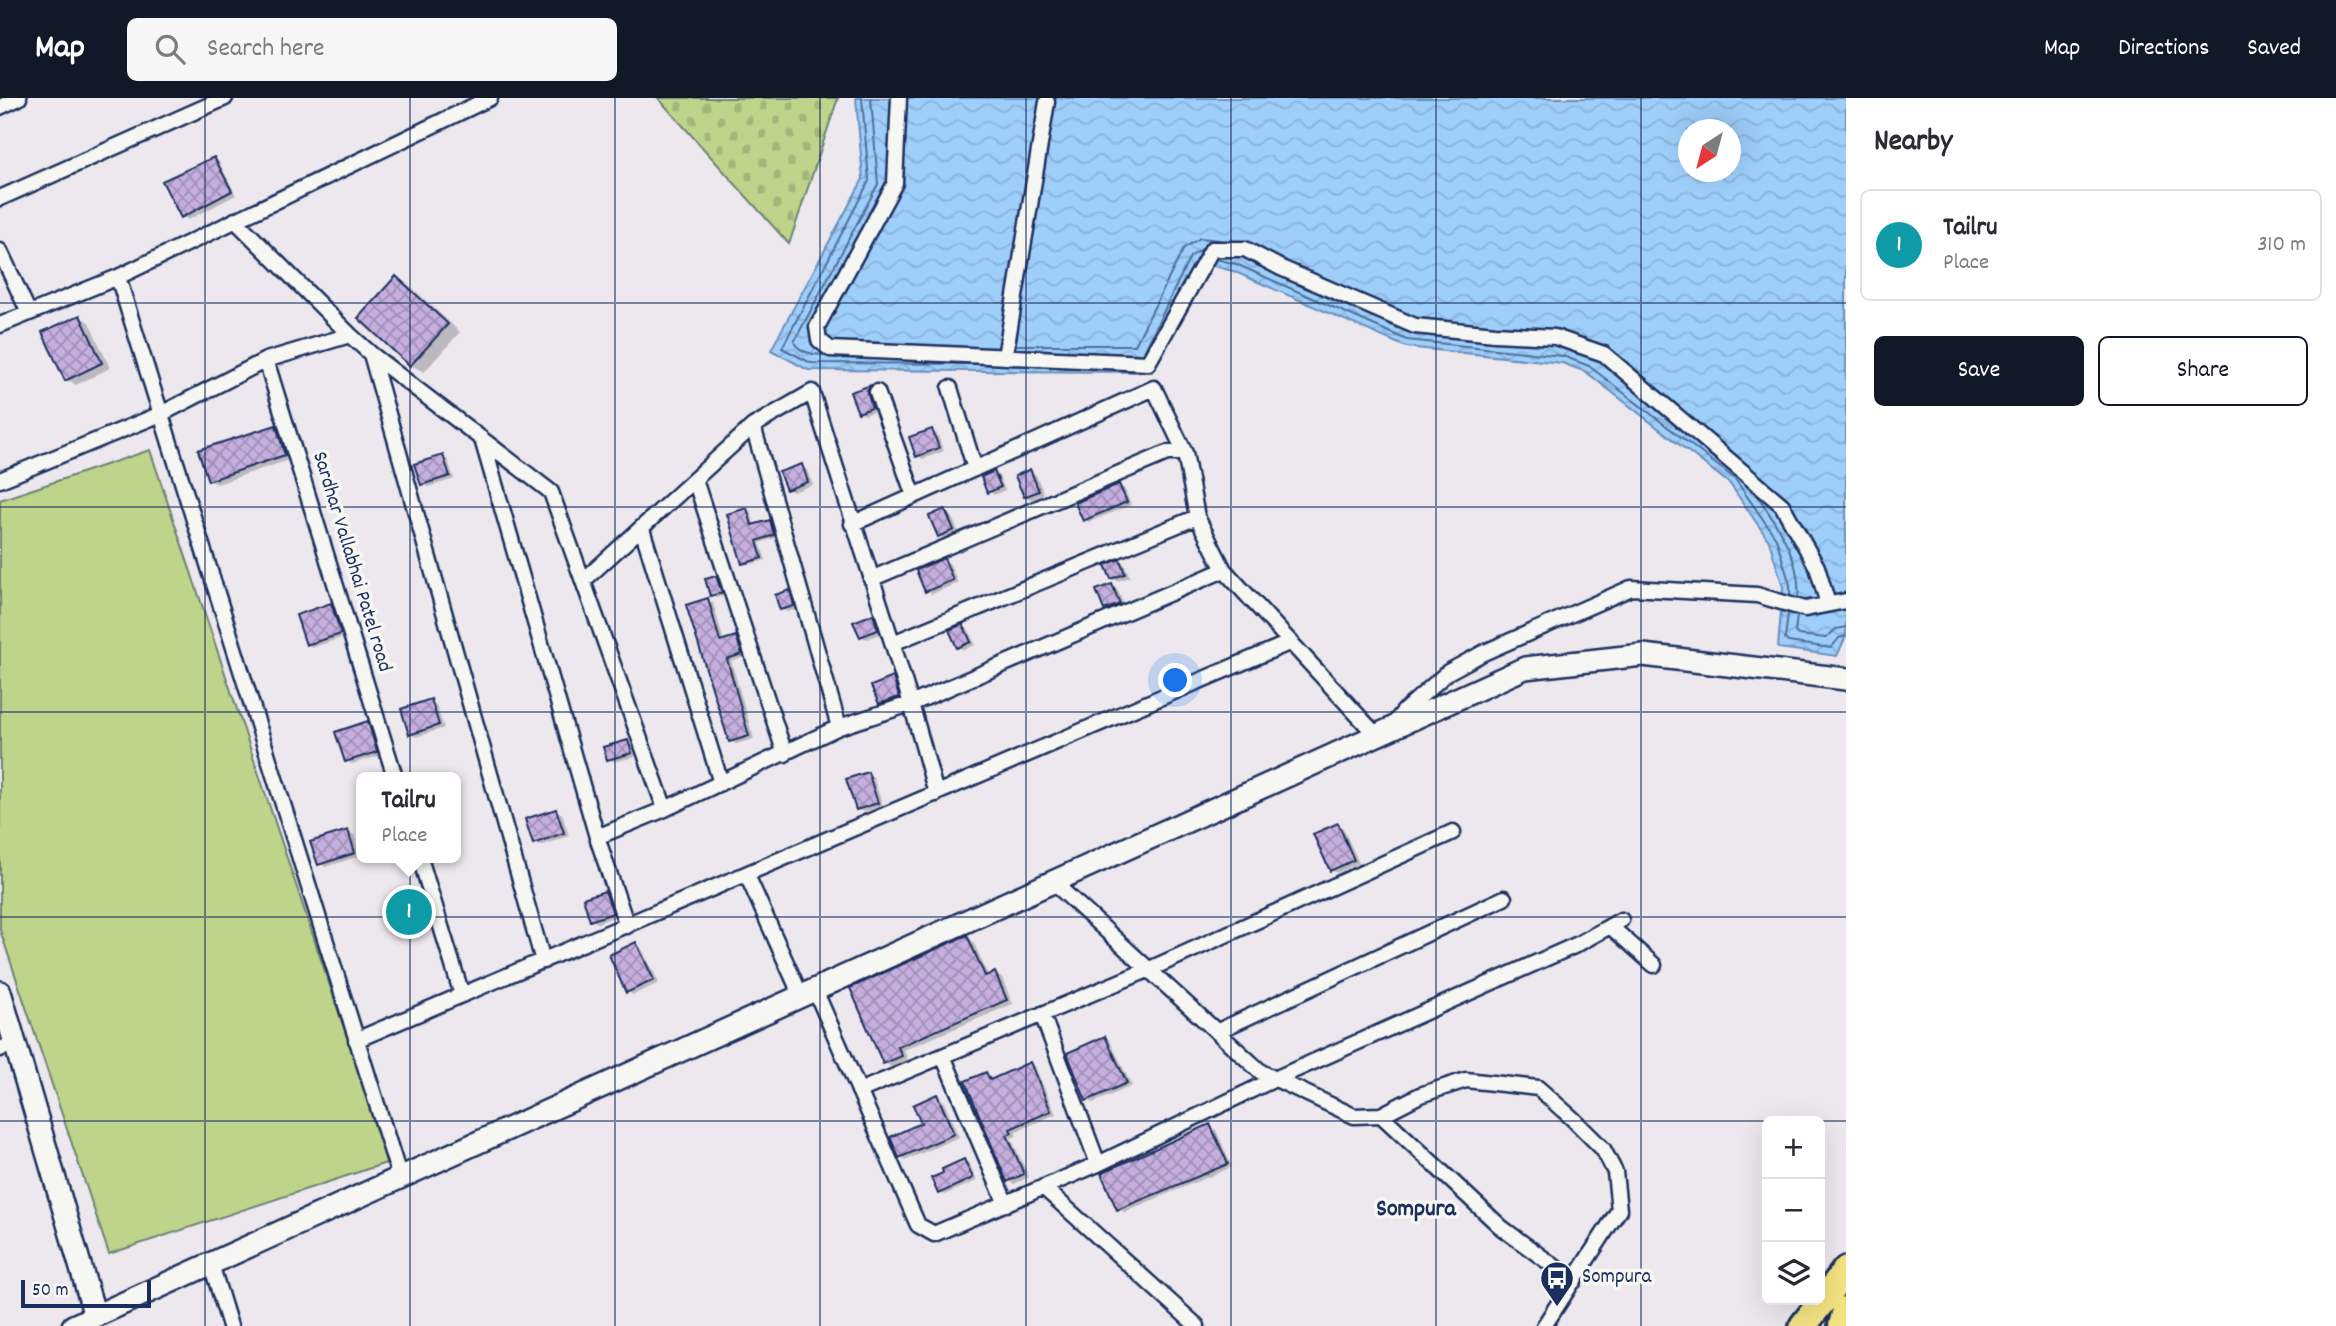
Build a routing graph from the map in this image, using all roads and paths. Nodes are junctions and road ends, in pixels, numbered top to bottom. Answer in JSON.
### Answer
{"nodes":[{"id":1,"x":19,"y":98,"type":"edge"},
{"id":2,"x":225,"y":98,"type":"edge"},
{"id":3,"x":490,"y":98,"type":"edge"},
{"id":4,"x":899,"y":98,"type":"edge"},
{"id":5,"x":1047,"y":102,"type":"dead end"},
{"id":6,"x":0,"y":107,"type":"edge"},
{"id":7,"x":0,"y":198,"type":"edge"},
{"id":8,"x":235,"y":220,"type":"junction"},
{"id":9,"x":0,"y":251,"type":"edge"},
{"id":10,"x":118,"y":276,"type":"junction"},
{"id":11,"x":29,"y":313,"type":"junction"},
{"id":12,"x":0,"y":325,"type":"edge"},
{"id":13,"x":350,"y":335,"type":"junction"},
{"id":14,"x":371,"y":354,"type":"junction"},
{"id":15,"x":1005,"y":357,"type":"junction"},
{"id":16,"x":267,"y":360,"type":"junction"},
{"id":17,"x":950,"y":388,"type":"dead end"},
{"id":18,"x":877,"y":392,"type":"dead end"},
{"id":19,"x":161,"y":414,"type":"junction"},
{"id":20,"x":753,"y":426,"type":"junction"},
{"id":21,"x":482,"y":439,"type":"junction"},
{"id":22,"x":1185,"y":453,"type":"junction"},
{"id":23,"x":975,"y":469,"type":"junction"},
{"id":24,"x":0,"y":480,"type":"edge"},
{"id":25,"x":695,"y":480,"type":"junction"},
{"id":26,"x":914,"y":496,"type":"junction"},
{"id":27,"x":1198,"y":517,"type":"junction"},
{"id":28,"x":852,"y":524,"type":"junction"},
{"id":29,"x":642,"y":529,"type":"junction"},
{"id":30,"x":1224,"y":570,"type":"junction"},
{"id":31,"x":871,"y":579,"type":"junction"},
{"id":32,"x":583,"y":581,"type":"junction"},
{"id":33,"x":1846,"y":601,"type":"edge"},
{"id":34,"x":1828,"y":604,"type":"junction"},
{"id":35,"x":1291,"y":642,"type":"junction"},
{"id":36,"x":893,"y":643,"type":"junction"},
{"id":37,"x":1846,"y":679,"type":"edge"},
{"id":38,"x":913,"y":703,"type":"junction"},
{"id":39,"x":839,"y":727,"type":"junction"},
{"id":40,"x":1383,"y":733,"type":"junction"},
{"id":41,"x":785,"y":754,"type":"junction"},
{"id":42,"x":393,"y":772,"type":"edge"},
{"id":43,"x":721,"y":783,"type":"junction"},
{"id":44,"x":936,"y":794,"type":"junction"},
{"id":45,"x":665,"y":809,"type":"junction"},
{"id":46,"x":1453,"y":832,"type":"dead end"},
{"id":47,"x":597,"y":837,"type":"junction"},
{"id":48,"x":422,"y":863,"type":"edge"},
{"id":49,"x":747,"y":875,"type":"junction"},
{"id":50,"x":1053,"y":883,"type":"junction"},
{"id":51,"x":1504,"y":898,"type":"dead end"},
{"id":52,"x":627,"y":926,"type":"junction"},
{"id":53,"x":543,"y":961,"type":"junction"},
{"id":54,"x":1654,"y":965,"type":"dead end"},
{"id":55,"x":1150,"y":969,"type":"junction"},
{"id":56,"x":0,"y":992,"type":"edge"},
{"id":57,"x":808,"y":993,"type":"junction"},
{"id":58,"x":462,"y":995,"type":"junction"},
{"id":59,"x":1042,"y":1014,"type":"junction"},
{"id":60,"x":1218,"y":1031,"type":"junction"},
{"id":61,"x":356,"y":1040,"type":"junction"},
{"id":62,"x":7,"y":1046,"type":"edge"},
{"id":63,"x":943,"y":1056,"type":"junction"},
{"id":64,"x":1277,"y":1079,"type":"junction"},
{"id":65,"x":859,"y":1091,"type":"junction"},
{"id":66,"x":1381,"y":1115,"type":"junction"},
{"id":67,"x":1098,"y":1164,"type":"junction"},
{"id":68,"x":400,"y":1178,"type":"junction"},
{"id":69,"x":1043,"y":1187,"type":"junction"},
{"id":70,"x":1006,"y":1203,"type":"junction"},
{"id":71,"x":211,"y":1264,"type":"junction"},
{"id":72,"x":1846,"y":1270,"type":"edge"},
{"id":73,"x":1574,"y":1281,"type":"junction"},
{"id":74,"x":1846,"y":1310,"type":"edge"},
{"id":75,"x":95,"y":1316,"type":"junction"},
{"id":76,"x":73,"y":1326,"type":"edge"},
{"id":77,"x":230,"y":1326,"type":"edge"},
{"id":78,"x":1197,"y":1326,"type":"edge"},
{"id":79,"x":1544,"y":1326,"type":"edge"},
{"id":80,"x":1803,"y":1326,"type":"edge"},
{"id":81,"x":1842,"y":1326,"type":"edge"}],
"edges":[{"from":1,"to":6,"type":"street"},
{"from":2,"to":7,"type":"street"},
{"from":3,"to":8,"type":"street"},
{"from":4,"to":15,"type":"street"},
{"from":5,"to":15,"type":"street"},
{"from":8,"to":10,"type":"street"},
{"from":8,"to":13,"type":"street"},
{"from":9,"to":11,"type":"street"},
{"from":10,"to":11,"type":"street"},
{"from":10,"to":19,"type":"street"},
{"from":11,"to":12,"type":"street"},
{"from":13,"to":14,"type":"street"},
{"from":13,"to":16,"type":"street"},
{"from":14,"to":21,"type":"street"},
{"from":14,"to":53,"type":"street"},
{"from":15,"to":34,"type":"street"},
{"from":16,"to":19,"type":"street"},
{"from":16,"to":42,"type":"street","name":"Sardhar Vallabhai Patel road"},
{"from":17,"to":23,"type":"street"},
{"from":18,"to":26,"type":"street"},
{"from":19,"to":24,"type":"street"},
{"from":19,"to":61,"type":"street"},
{"from":20,"to":25,"type":"street"},
{"from":20,"to":28,"type":"street"},
{"from":20,"to":39,"type":"street"},
{"from":21,"to":32,"type":"street"},
{"from":21,"to":47,"type":"street"},
{"from":22,"to":23,"type":"street"},
{"from":22,"to":27,"type":"street"},
{"from":22,"to":31,"type":"street"},
{"from":23,"to":26,"type":"street"},
{"from":25,"to":29,"type":"street"},
{"from":25,"to":41,"type":"street"},
{"from":26,"to":28,"type":"street"},
{"from":27,"to":30,"type":"street"},
{"from":27,"to":36,"type":"street"},
{"from":28,"to":31,"type":"street"},
{"from":29,"to":32,"type":"street"},
{"from":29,"to":43,"type":"street"},
{"from":30,"to":35,"type":"street"},
{"from":30,"to":38,"type":"street"},
{"from":31,"to":36,"type":"street"},
{"from":32,"to":45,"type":"street"},
{"from":33,"to":34,"type":"street"},
{"from":34,"to":40,"type":"street"},
{"from":35,"to":40,"type":"street"},
{"from":35,"to":44,"type":"street"},
{"from":36,"to":38,"type":"street"},
{"from":37,"to":40,"type":"street"},
{"from":38,"to":39,"type":"street"},
{"from":38,"to":44,"type":"street"},
{"from":39,"to":41,"type":"street"},
{"from":40,"to":50,"type":"street"},
{"from":41,"to":43,"type":"street"},
{"from":43,"to":45,"type":"street"},
{"from":44,"to":49,"type":"street"},
{"from":45,"to":47,"type":"street"},
{"from":46,"to":55,"type":"street"},
{"from":47,"to":52,"type":"street"},
{"from":48,"to":58,"type":"street"},
{"from":49,"to":52,"type":"street"},
{"from":49,"to":57,"type":"street"},
{"from":50,"to":55,"type":"street"},
{"from":50,"to":57,"type":"street"},
{"from":51,"to":60,"type":"street"},
{"from":52,"to":53,"type":"street"},
{"from":53,"to":58,"type":"street"},
{"from":54,"to":64,"type":"street"},
{"from":55,"to":59,"type":"street"},
{"from":55,"to":60,"type":"street"},
{"from":56,"to":62,"type":"street"},
{"from":57,"to":65,"type":"street"},
{"from":57,"to":68,"type":"street"},
{"from":58,"to":61,"type":"street"},
{"from":59,"to":63,"type":"street"},
{"from":59,"to":67,"type":"street"},
{"from":60,"to":64,"type":"street"},
{"from":61,"to":68,"type":"street"},
{"from":62,"to":75,"type":"street"},
{"from":63,"to":65,"type":"street"},
{"from":63,"to":70,"type":"street"},
{"from":64,"to":66,"type":"street"},
{"from":64,"to":67,"type":"street"},
{"from":65,"to":70,"type":"street"},
{"from":66,"to":73,"type":"street"},
{"from":66,"to":73,"type":"street"},
{"from":67,"to":69,"type":"street"},
{"from":68,"to":71,"type":"street"},
{"from":69,"to":70,"type":"street"},
{"from":69,"to":78,"type":"street"},
{"from":71,"to":75,"type":"street"},
{"from":71,"to":77,"type":"street"},
{"from":72,"to":80,"type":"highway"},
{"from":73,"to":79,"type":"street"},
{"from":74,"to":81,"type":"highway"},
{"from":75,"to":76,"type":"street"}]}
